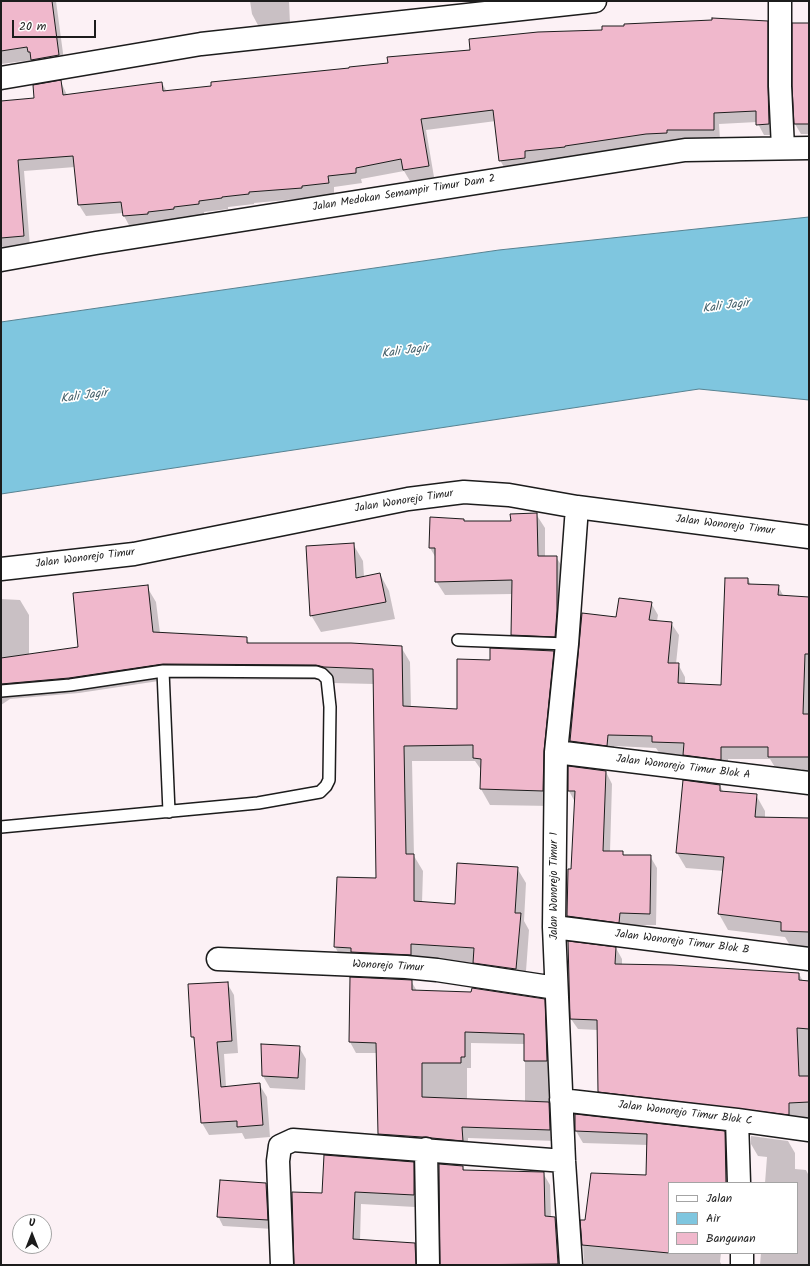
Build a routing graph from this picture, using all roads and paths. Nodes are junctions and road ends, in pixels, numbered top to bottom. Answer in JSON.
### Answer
{"nodes":[{"id":1,"x":595,"y":1,"type":"edge"},
{"id":2,"x":780,"y":1,"type":"edge"},
{"id":3,"x":1,"y":78,"type":"edge"},
{"id":4,"x":783,"y":148,"type":"junction"},
{"id":5,"x":809,"y":148,"type":"edge"},
{"id":6,"x":1,"y":260,"type":"edge"},
{"id":7,"x":577,"y":507,"type":"junction"},
{"id":8,"x":809,"y":537,"type":"edge"},
{"id":9,"x":1,"y":569,"type":"edge"},
{"id":10,"x":458,"y":640,"type":"dead end"},
{"id":11,"x":567,"y":644,"type":"junction"},
{"id":12,"x":163,"y":671,"type":"junction"},
{"id":13,"x":1,"y":691,"type":"edge"},
{"id":14,"x":556,"y":752,"type":"junction"},
{"id":15,"x":809,"y":783,"type":"edge"},
{"id":16,"x":169,"y":812,"type":"junction"},
{"id":17,"x":1,"y":827,"type":"edge"},
{"id":18,"x":554,"y":927,"type":"junction"},
{"id":19,"x":218,"y":959,"type":"dead end"},
{"id":20,"x":809,"y":959,"type":"edge"},
{"id":21,"x":556,"y":988,"type":"junction"},
{"id":22,"x":561,"y":1100,"type":"junction"},
{"id":23,"x":737,"y":1120,"type":"junction"},
{"id":24,"x":809,"y":1130,"type":"edge"},
{"id":25,"x":426,"y":1149,"type":"junction"},
{"id":26,"x":564,"y":1161,"type":"junction"},
{"id":27,"x":739,"y":1182,"type":"edge"},
{"id":28,"x":742,"y":1254,"type":"edge"},
{"id":29,"x":282,"y":1265,"type":"edge"},
{"id":30,"x":428,"y":1265,"type":"edge"},
{"id":31,"x":571,"y":1265,"type":"edge"},
{"id":32,"x":742,"y":1265,"type":"edge"}],
"edges":[{"from":1,"to":3,"type":"street"},
{"from":2,"to":4,"type":"street"},
{"from":4,"to":5,"type":"street","name":"Jalan Medokan Semampir Timur Dam 2"},
{"from":4,"to":6,"type":"street","name":"Jalan Medokan Semampir Timur Dam 2"},
{"from":7,"to":8,"type":"street","name":"Jalan Wonorejo Timur"},
{"from":7,"to":9,"type":"street","name":"Jalan Wonorejo Timur"},
{"from":7,"to":11,"type":"street","name":"Jalan Wonorejo Timur I"},
{"from":10,"to":11,"type":"lane"},
{"from":11,"to":14,"type":"street","name":"Jalan Wonorejo Timur I"},
{"from":12,"to":13,"type":"lane"},
{"from":12,"to":16,"type":"lane"},
{"from":12,"to":16,"type":"lane"},
{"from":14,"to":15,"type":"street","name":"Jalan Wonorejo Timur Blok A"},
{"from":14,"to":18,"type":"street","name":"Jalan Wonorejo Timur I"},
{"from":16,"to":17,"type":"lane"},
{"from":18,"to":20,"type":"street","name":"Jalan Wonorejo Timur Blok B"},
{"from":18,"to":21,"type":"street","name":"Jalan Wonorejo Timur I"},
{"from":19,"to":21,"type":"street","name":"Wonorejo Timur"},
{"from":21,"to":22,"type":"street","name":"Jalan Wonorejo Timur I"},
{"from":22,"to":23,"type":"street","name":"Jalan Wonorejo Timur Blok C"},
{"from":22,"to":26,"type":"street","name":"Jalan Wonorejo Timur I"},
{"from":23,"to":24,"type":"street","name":"Jalan Wonorejo Timur Blok C"},
{"from":23,"to":27,"type":"street"},
{"from":25,"to":26,"type":"street"},
{"from":25,"to":29,"type":"street"},
{"from":25,"to":30,"type":"street"},
{"from":26,"to":31,"type":"street","name":"Jalan Wonorejo Timur I"},
{"from":28,"to":32,"type":"street"}]}
